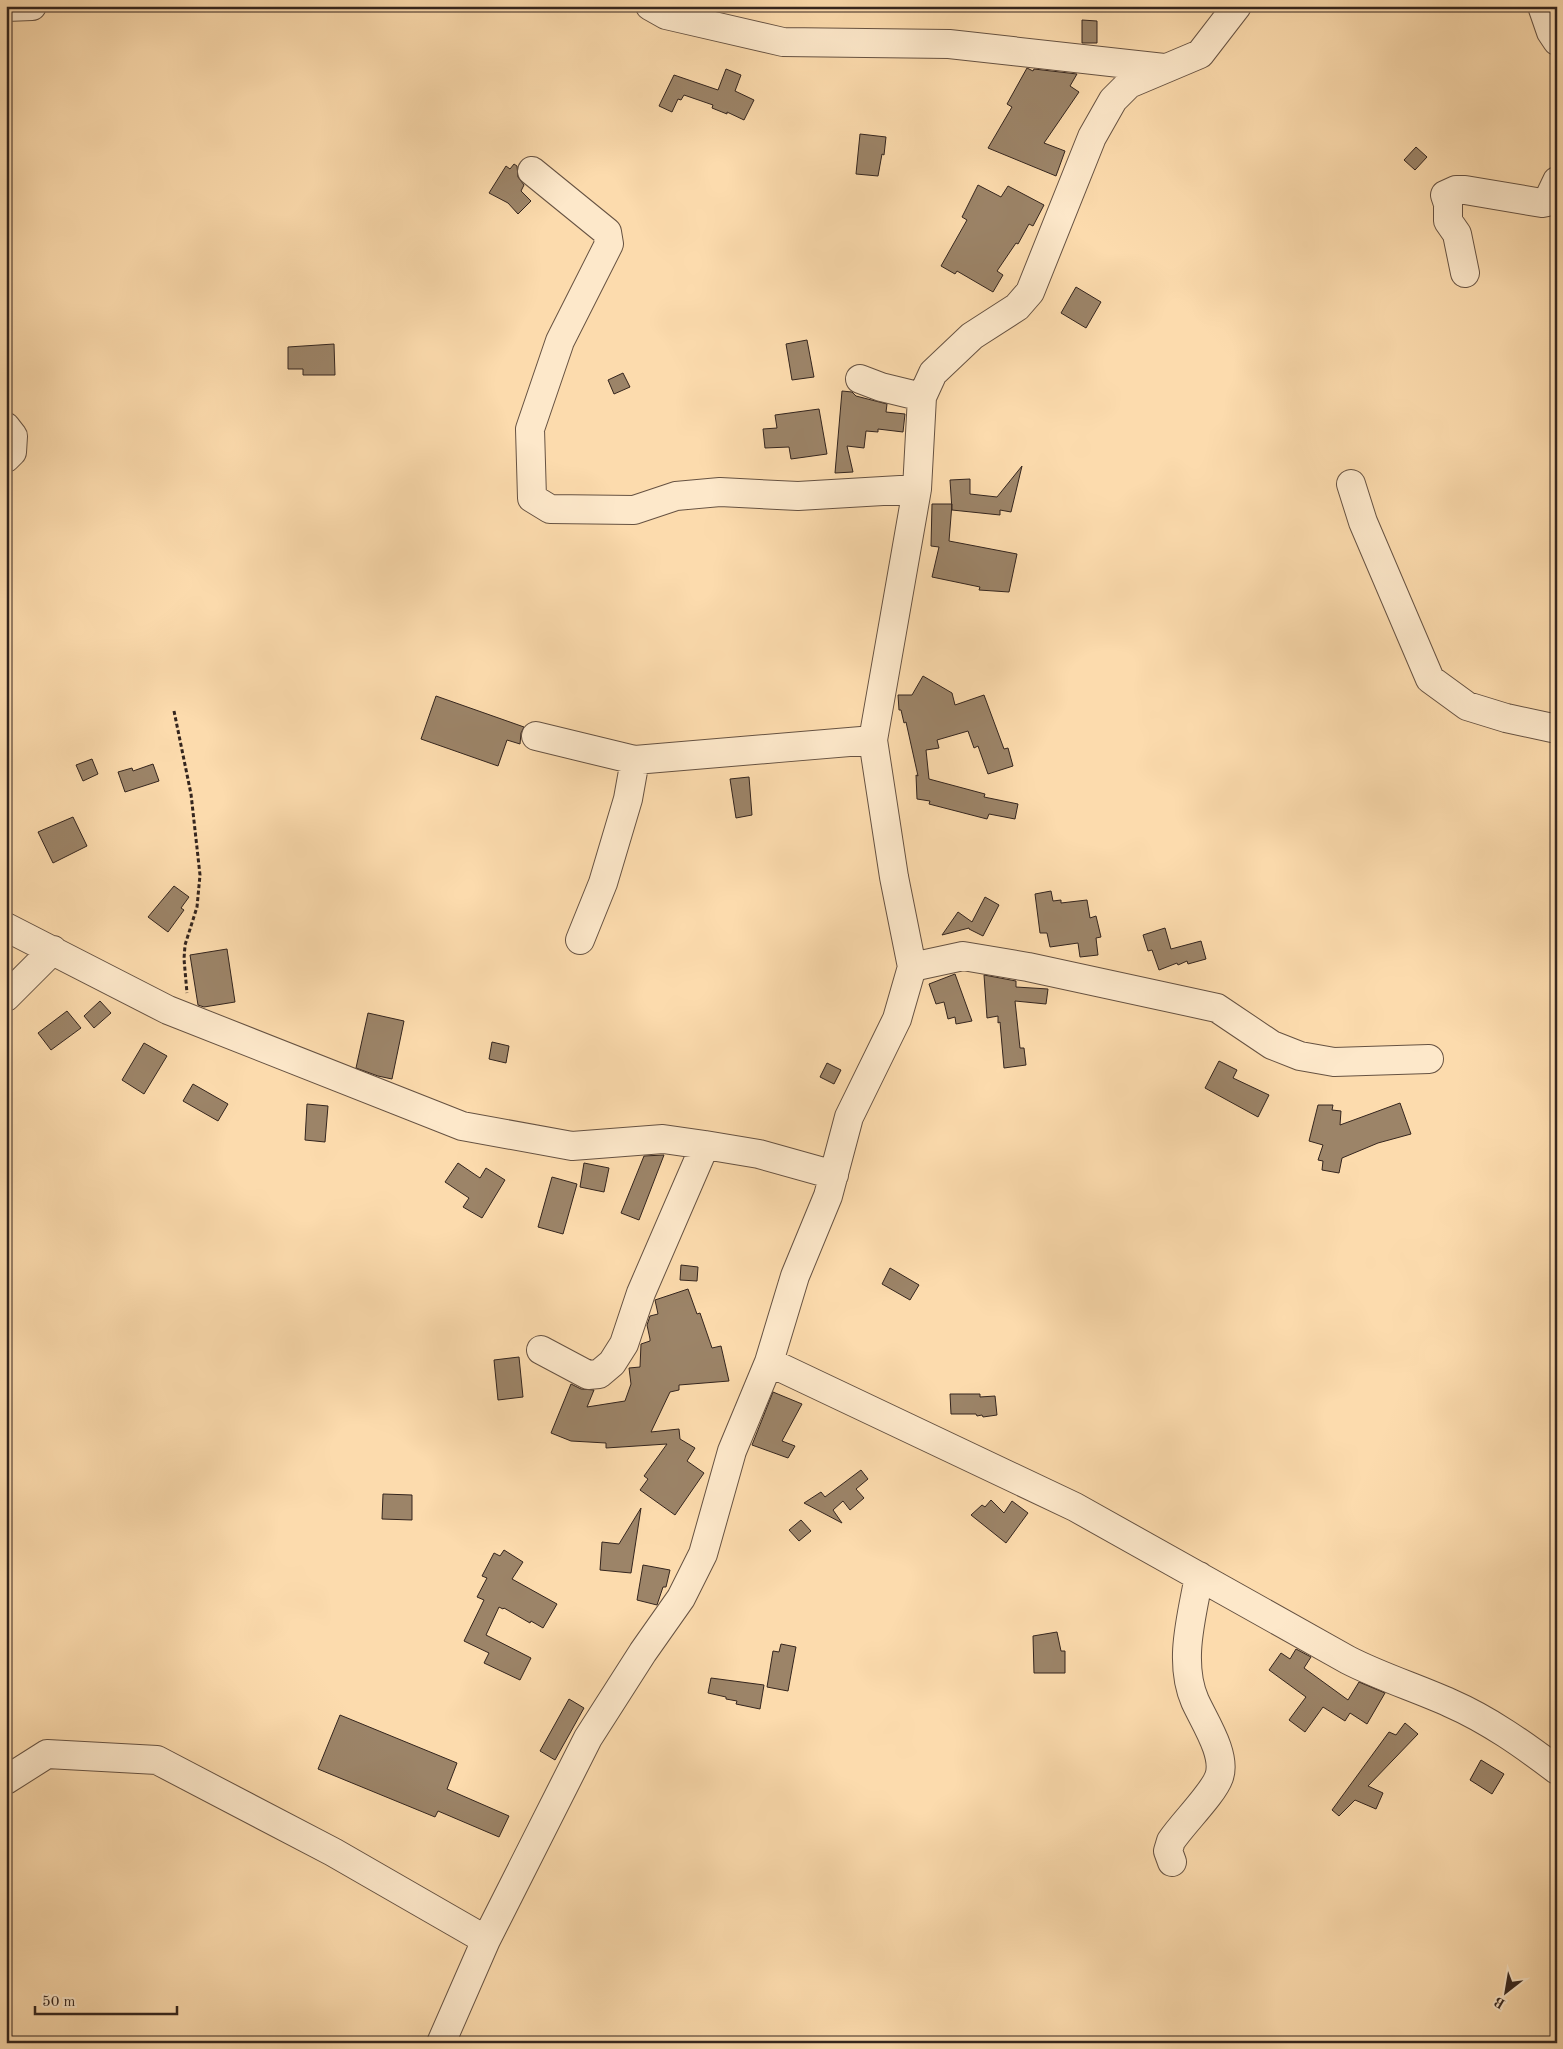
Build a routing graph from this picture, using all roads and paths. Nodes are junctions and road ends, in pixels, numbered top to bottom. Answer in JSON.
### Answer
{"nodes":[{"id":1,"x":6,"y":6,"type":"edge"},
{"id":2,"x":32,"y":6,"type":"edge"},
{"id":3,"x":650,"y":6,"type":"edge"},
{"id":4,"x":1237,"y":6,"type":"edge"},
{"id":5,"x":1542,"y":6,"type":"edge"},
{"id":6,"x":1557,"y":41,"type":"edge"},
{"id":7,"x":1166,"y":68,"type":"junction"},
{"id":8,"x":532,"y":171,"type":"dead end"},
{"id":9,"x":1557,"y":181,"type":"edge"},
{"id":10,"x":1465,"y":273,"type":"dead end"},
{"id":11,"x":860,"y":379,"type":"dead end"},
{"id":12,"x":922,"y":397,"type":"junction"},
{"id":13,"x":6,"y":427,"type":"edge"},
{"id":14,"x":6,"y":458,"type":"edge"},
{"id":15,"x":1351,"y":484,"type":"dead end"},
{"id":16,"x":917,"y":489,"type":"junction"},
{"id":17,"x":174,"y":711,"type":"dead end"},
{"id":18,"x":1557,"y":729,"type":"edge"},
{"id":19,"x":536,"y":736,"type":"dead end"},
{"id":20,"x":873,"y":740,"type":"junction"},
{"id":21,"x":636,"y":760,"type":"junction"},
{"id":22,"x":6,"y":926,"type":"edge"},
{"id":23,"x":580,"y":940,"type":"dead end"},
{"id":24,"x":53,"y":950,"type":"junction"},
{"id":25,"x":912,"y":967,"type":"junction"},
{"id":26,"x":6,"y":997,"type":"edge"},
{"id":27,"x":189,"y":1018,"type":"junction"},
{"id":28,"x":1429,"y":1059,"type":"dead end"},
{"id":29,"x":705,"y":1145,"type":"junction"},
{"id":30,"x":834,"y":1175,"type":"junction"},
{"id":31,"x":541,"y":1350,"type":"dead end"},
{"id":32,"x":769,"y":1362,"type":"junction"},
{"id":33,"x":1199,"y":1576,"type":"junction"},
{"id":34,"x":1557,"y":1770,"type":"edge"},
{"id":35,"x":6,"y":1780,"type":"edge"},
{"id":36,"x":1172,"y":1862,"type":"dead end"},
{"id":37,"x":486,"y":1940,"type":"junction"},
{"id":38,"x":441,"y":2043,"type":"edge"}],
"edges":[{"from":1,"to":2,"type":"street"},
{"from":3,"to":7,"type":"street"},
{"from":4,"to":7,"type":"street"},
{"from":5,"to":6,"type":"street"},
{"from":7,"to":12,"type":"street"},
{"from":8,"to":16,"type":"street"},
{"from":9,"to":10,"type":"street"},
{"from":11,"to":12,"type":"street"},
{"from":12,"to":16,"type":"street"},
{"from":13,"to":14,"type":"street"},
{"from":15,"to":18,"type":"street"},
{"from":16,"to":20,"type":"street"},
{"from":17,"to":27,"type":"path"},
{"from":19,"to":21,"type":"street"},
{"from":20,"to":21,"type":"street"},
{"from":20,"to":25,"type":"street"},
{"from":21,"to":23,"type":"street"},
{"from":22,"to":24,"type":"street"},
{"from":24,"to":26,"type":"street"},
{"from":24,"to":27,"type":"street"},
{"from":25,"to":28,"type":"street"},
{"from":25,"to":30,"type":"street"},
{"from":27,"to":29,"type":"street"},
{"from":29,"to":30,"type":"street"},
{"from":29,"to":31,"type":"street"},
{"from":30,"to":32,"type":"street"},
{"from":32,"to":33,"type":"street"},
{"from":32,"to":37,"type":"street"},
{"from":33,"to":34,"type":"street"},
{"from":33,"to":36,"type":"street"},
{"from":35,"to":37,"type":"street"},
{"from":37,"to":38,"type":"street"}]}
